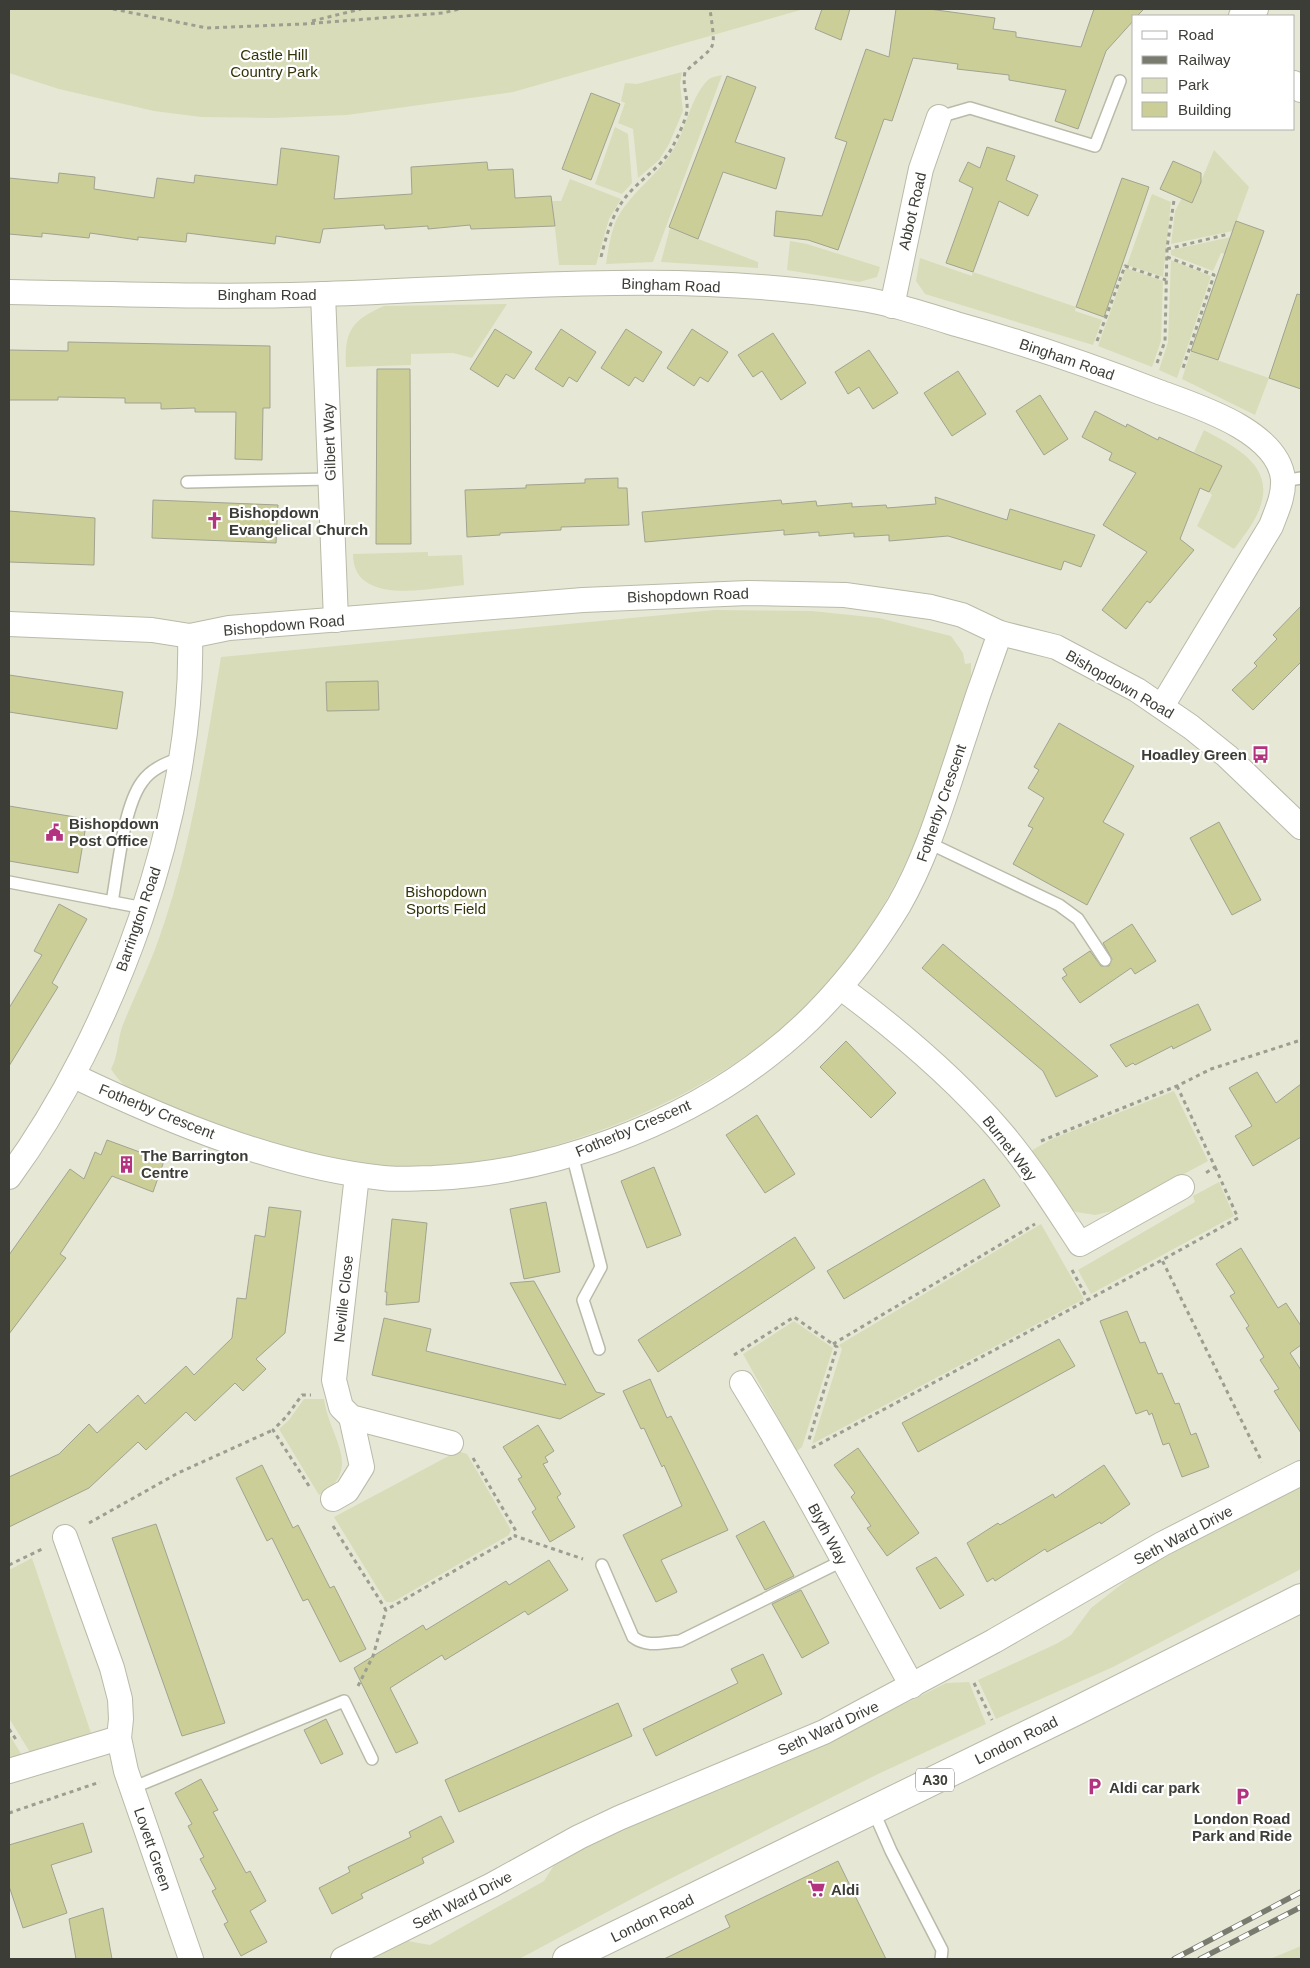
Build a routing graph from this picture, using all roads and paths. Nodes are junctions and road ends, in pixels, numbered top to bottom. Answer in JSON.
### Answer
{"nodes":[{"id":1,"x":113,"y":9,"type":"edge"},
{"id":2,"x":361,"y":9,"type":"edge"},
{"id":3,"x":459,"y":9,"type":"edge"},
{"id":4,"x":710,"y":9,"type":"edge"},
{"id":5,"x":304,"y":24,"type":"junction"},
{"id":6,"x":1120,"y":81,"type":"dead end"},
{"id":7,"x":938,"y":118,"type":"joint"},
{"id":8,"x":1174,"y":200,"type":"dead end"},
{"id":9,"x":1228,"y":234,"type":"dead end"},
{"id":10,"x":1167,"y":249,"type":"junction"},
{"id":11,"x":1167,"y":257,"type":"junction"},
{"id":12,"x":1166,"y":280,"type":"junction"},
{"id":13,"x":599,"y":283,"type":"junction"},
{"id":14,"x":9,"y":292,"type":"edge"},
{"id":15,"x":323,"y":294,"type":"junction"},
{"id":16,"x":892,"y":306,"type":"junction"},
{"id":17,"x":1088,"y":364,"type":"junction"},
{"id":18,"x":1148,"y":388,"type":"junction"},
{"id":19,"x":1173,"y":397,"type":"junction"},
{"id":20,"x":330,"y":479,"type":"junction"},
{"id":21,"x":1292,"y":480,"type":"edge"},
{"id":22,"x":187,"y":482,"type":"dead end"},
{"id":23,"x":336,"y":620,"type":"junction"},
{"id":24,"x":9,"y":624,"type":"edge"},
{"id":25,"x":1000,"y":633,"type":"junction"},
{"id":26,"x":190,"y":636,"type":"junction"},
{"id":27,"x":1162,"y":706,"type":"junction"},
{"id":28,"x":180,"y":758,"type":"junction"},
{"id":29,"x":1301,"y":827,"type":"edge"},
{"id":30,"x":929,"y":843,"type":"junction"},
{"id":31,"x":9,"y":882,"type":"edge"},
{"id":32,"x":112,"y":902,"type":"junction"},
{"id":33,"x":144,"y":908,"type":"junction"},
{"id":34,"x":1105,"y":960,"type":"dead end"},
{"id":35,"x":840,"y":987,"type":"junction"},
{"id":36,"x":1301,"y":1040,"type":"edge"},
{"id":37,"x":74,"y":1076,"type":"junction"},
{"id":38,"x":1177,"y":1086,"type":"junction"},
{"id":39,"x":572,"y":1154,"type":"junction"},
{"id":40,"x":1018,"y":1156,"type":"junction"},
{"id":41,"x":1215,"y":1168,"type":"junction"},
{"id":42,"x":357,"y":1174,"type":"junction"},
{"id":43,"x":9,"y":1177,"type":"edge"},
{"id":44,"x":1182,"y":1187,"type":"joint"},
{"id":45,"x":1057,"y":1210,"type":"junction"},
{"id":46,"x":1162,"y":1260,"type":"junction"},
{"id":47,"x":833,"y":1344,"type":"junction"},
{"id":48,"x":599,"y":1349,"type":"dead end"},
{"id":49,"x":742,"y":1383,"type":"joint"},
{"id":50,"x":337,"y":1394,"type":"junction"},
{"id":51,"x":351,"y":1418,"type":"junction"},
{"id":52,"x":273,"y":1430,"type":"junction"},
{"id":53,"x":451,"y":1443,"type":"joint"},
{"id":54,"x":1301,"y":1473,"type":"edge"},
{"id":55,"x":1275,"y":1487,"type":"junction"},
{"id":56,"x":312,"y":1491,"type":"dead end"},
{"id":57,"x":332,"y":1511,"type":"joint"},
{"id":58,"x":515,"y":1536,"type":"junction"},
{"id":59,"x":65,"y":1537,"type":"junction"},
{"id":60,"x":842,"y":1561,"type":"junction"},
{"id":61,"x":602,"y":1565,"type":"joint"},
{"id":62,"x":9,"y":1566,"type":"edge"},
{"id":63,"x":1301,"y":1598,"type":"edge"},
{"id":64,"x":386,"y":1610,"type":"junction"},
{"id":65,"x":962,"y":1659,"type":"junction"},
{"id":66,"x":912,"y":1686,"type":"junction"},
{"id":67,"x":344,"y":1701,"type":"junction"},
{"id":68,"x":119,"y":1738,"type":"junction"},
{"id":69,"x":1004,"y":1746,"type":"junction"},
{"id":70,"x":372,"y":1759,"type":"dead end"},
{"id":71,"x":9,"y":1771,"type":"edge"},
{"id":72,"x":129,"y":1780,"type":"junction"},
{"id":73,"x":873,"y":1810,"type":"junction"},
{"id":74,"x":9,"y":1813,"type":"edge"},
{"id":75,"x":191,"y":1959,"type":"edge"},
{"id":76,"x":343,"y":1959,"type":"edge"},
{"id":77,"x":567,"y":1959,"type":"edge"},
{"id":78,"x":941,"y":1959,"type":"edge"}],
"edges":[{"from":1,"to":5,"type":"path"},
{"from":2,"to":5,"type":"path"},
{"from":3,"to":5,"type":"path"},
{"from":4,"to":13,"type":"path"},
{"from":6,"to":7,"type":"lane"},
{"from":7,"to":16,"type":"street","name":"Abbot Road"},
{"from":8,"to":10,"type":"path"},
{"from":9,"to":10,"type":"path"},
{"from":10,"to":11,"type":"path"},
{"from":11,"to":12,"type":"path"},
{"from":11,"to":19,"type":"path"},
{"from":12,"to":17,"type":"path"},
{"from":12,"to":18,"type":"path"},
{"from":13,"to":15,"type":"street","name":"Bingham Road"},
{"from":13,"to":16,"type":"street","name":"Bingham Road"},
{"from":14,"to":15,"type":"street","name":"Bingham Road"},
{"from":15,"to":20,"type":"street","name":"Gilbert Way"},
{"from":16,"to":17,"type":"street","name":"Bingham Road"},
{"from":17,"to":18,"type":"street","name":"Bingham Road"},
{"from":18,"to":19,"type":"street","name":"Bingham Road"},
{"from":19,"to":21,"type":"street","name":"Bingham Road"},
{"from":20,"to":22,"type":"lane"},
{"from":20,"to":23,"type":"street","name":"Gilbert Way"},
{"from":21,"to":27,"type":"street","name":"Bingham Road"},
{"from":23,"to":25,"type":"street","name":"Bishopdown Road"},
{"from":23,"to":26,"type":"street","name":"Bishopdown Road"},
{"from":24,"to":26,"type":"street","name":"Bishopdown Road"},
{"from":25,"to":27,"type":"street","name":"Bishopdown Road"},
{"from":25,"to":30,"type":"street","name":"Fotherby Crescent"},
{"from":26,"to":28,"type":"street","name":"Barrington Road"},
{"from":27,"to":29,"type":"street","name":"Bishopdown Road"},
{"from":28,"to":32,"type":"lane"},
{"from":28,"to":33,"type":"street","name":"Barrington Road"},
{"from":30,"to":34,"type":"lane"},
{"from":30,"to":35,"type":"street","name":"Fotherby Crescent"},
{"from":31,"to":32,"type":"lane"},
{"from":32,"to":33,"type":"lane"},
{"from":33,"to":37,"type":"street","name":"Barrington Road"},
{"from":35,"to":39,"type":"street","name":"Fotherby Crescent"},
{"from":35,"to":40,"type":"street","name":"Burnet Way"},
{"from":36,"to":38,"type":"path"},
{"from":37,"to":42,"type":"street","name":"Fotherby Crescent"},
{"from":37,"to":43,"type":"street","name":"Barrington Road"},
{"from":38,"to":40,"type":"path"},
{"from":38,"to":41,"type":"path"},
{"from":39,"to":42,"type":"street","name":"Fotherby Crescent"},
{"from":39,"to":48,"type":"lane"},
{"from":40,"to":45,"type":"street","name":"Burnet Way"},
{"from":41,"to":44,"type":"path"},
{"from":41,"to":46,"type":"path"},
{"from":42,"to":50,"type":"street","name":"Neville Close"},
{"from":44,"to":45,"type":"street","name":"Burnet Way"},
{"from":45,"to":47,"type":"path"},
{"from":46,"to":47,"type":"path"},
{"from":46,"to":55,"type":"path"},
{"from":47,"to":49,"type":"path"},
{"from":49,"to":60,"type":"street","name":"Blyth Way"},
{"from":50,"to":51,"type":"street","name":"Neville Close"},
{"from":50,"to":52,"type":"path"},
{"from":51,"to":53,"type":"street"},
{"from":51,"to":57,"type":"street","name":"Neville Close"},
{"from":52,"to":56,"type":"path"},
{"from":52,"to":59,"type":"path"},
{"from":53,"to":58,"type":"path"},
{"from":54,"to":55,"type":"street","name":"Seth Ward Drive"},
{"from":55,"to":65,"type":"street","name":"Seth Ward Drive"},
{"from":57,"to":64,"type":"path"},
{"from":58,"to":61,"type":"path"},
{"from":58,"to":64,"type":"path"},
{"from":59,"to":62,"type":"path"},
{"from":59,"to":68,"type":"street","name":"Lovett Green"},
{"from":60,"to":61,"type":"lane"},
{"from":60,"to":66,"type":"street","name":"Blyth Way"},
{"from":63,"to":69,"type":"highway","name":"London Road","number":"A30"},
{"from":64,"to":67,"type":"path"},
{"from":65,"to":66,"type":"street","name":"Seth Ward Drive"},
{"from":65,"to":69,"type":"path"},
{"from":66,"to":76,"type":"street","name":"Seth Ward Drive"},
{"from":67,"to":70,"type":"lane"},
{"from":67,"to":72,"type":"lane"},
{"from":68,"to":71,"type":"street"},
{"from":68,"to":72,"type":"street","name":"Lovett Green"},
{"from":69,"to":73,"type":"highway","name":"London Road","number":"A30"},
{"from":72,"to":74,"type":"path"},
{"from":72,"to":75,"type":"street","name":"Lovett Green"},
{"from":73,"to":77,"type":"highway","name":"London Road","number":"A30"},
{"from":73,"to":78,"type":"lane"}]}
